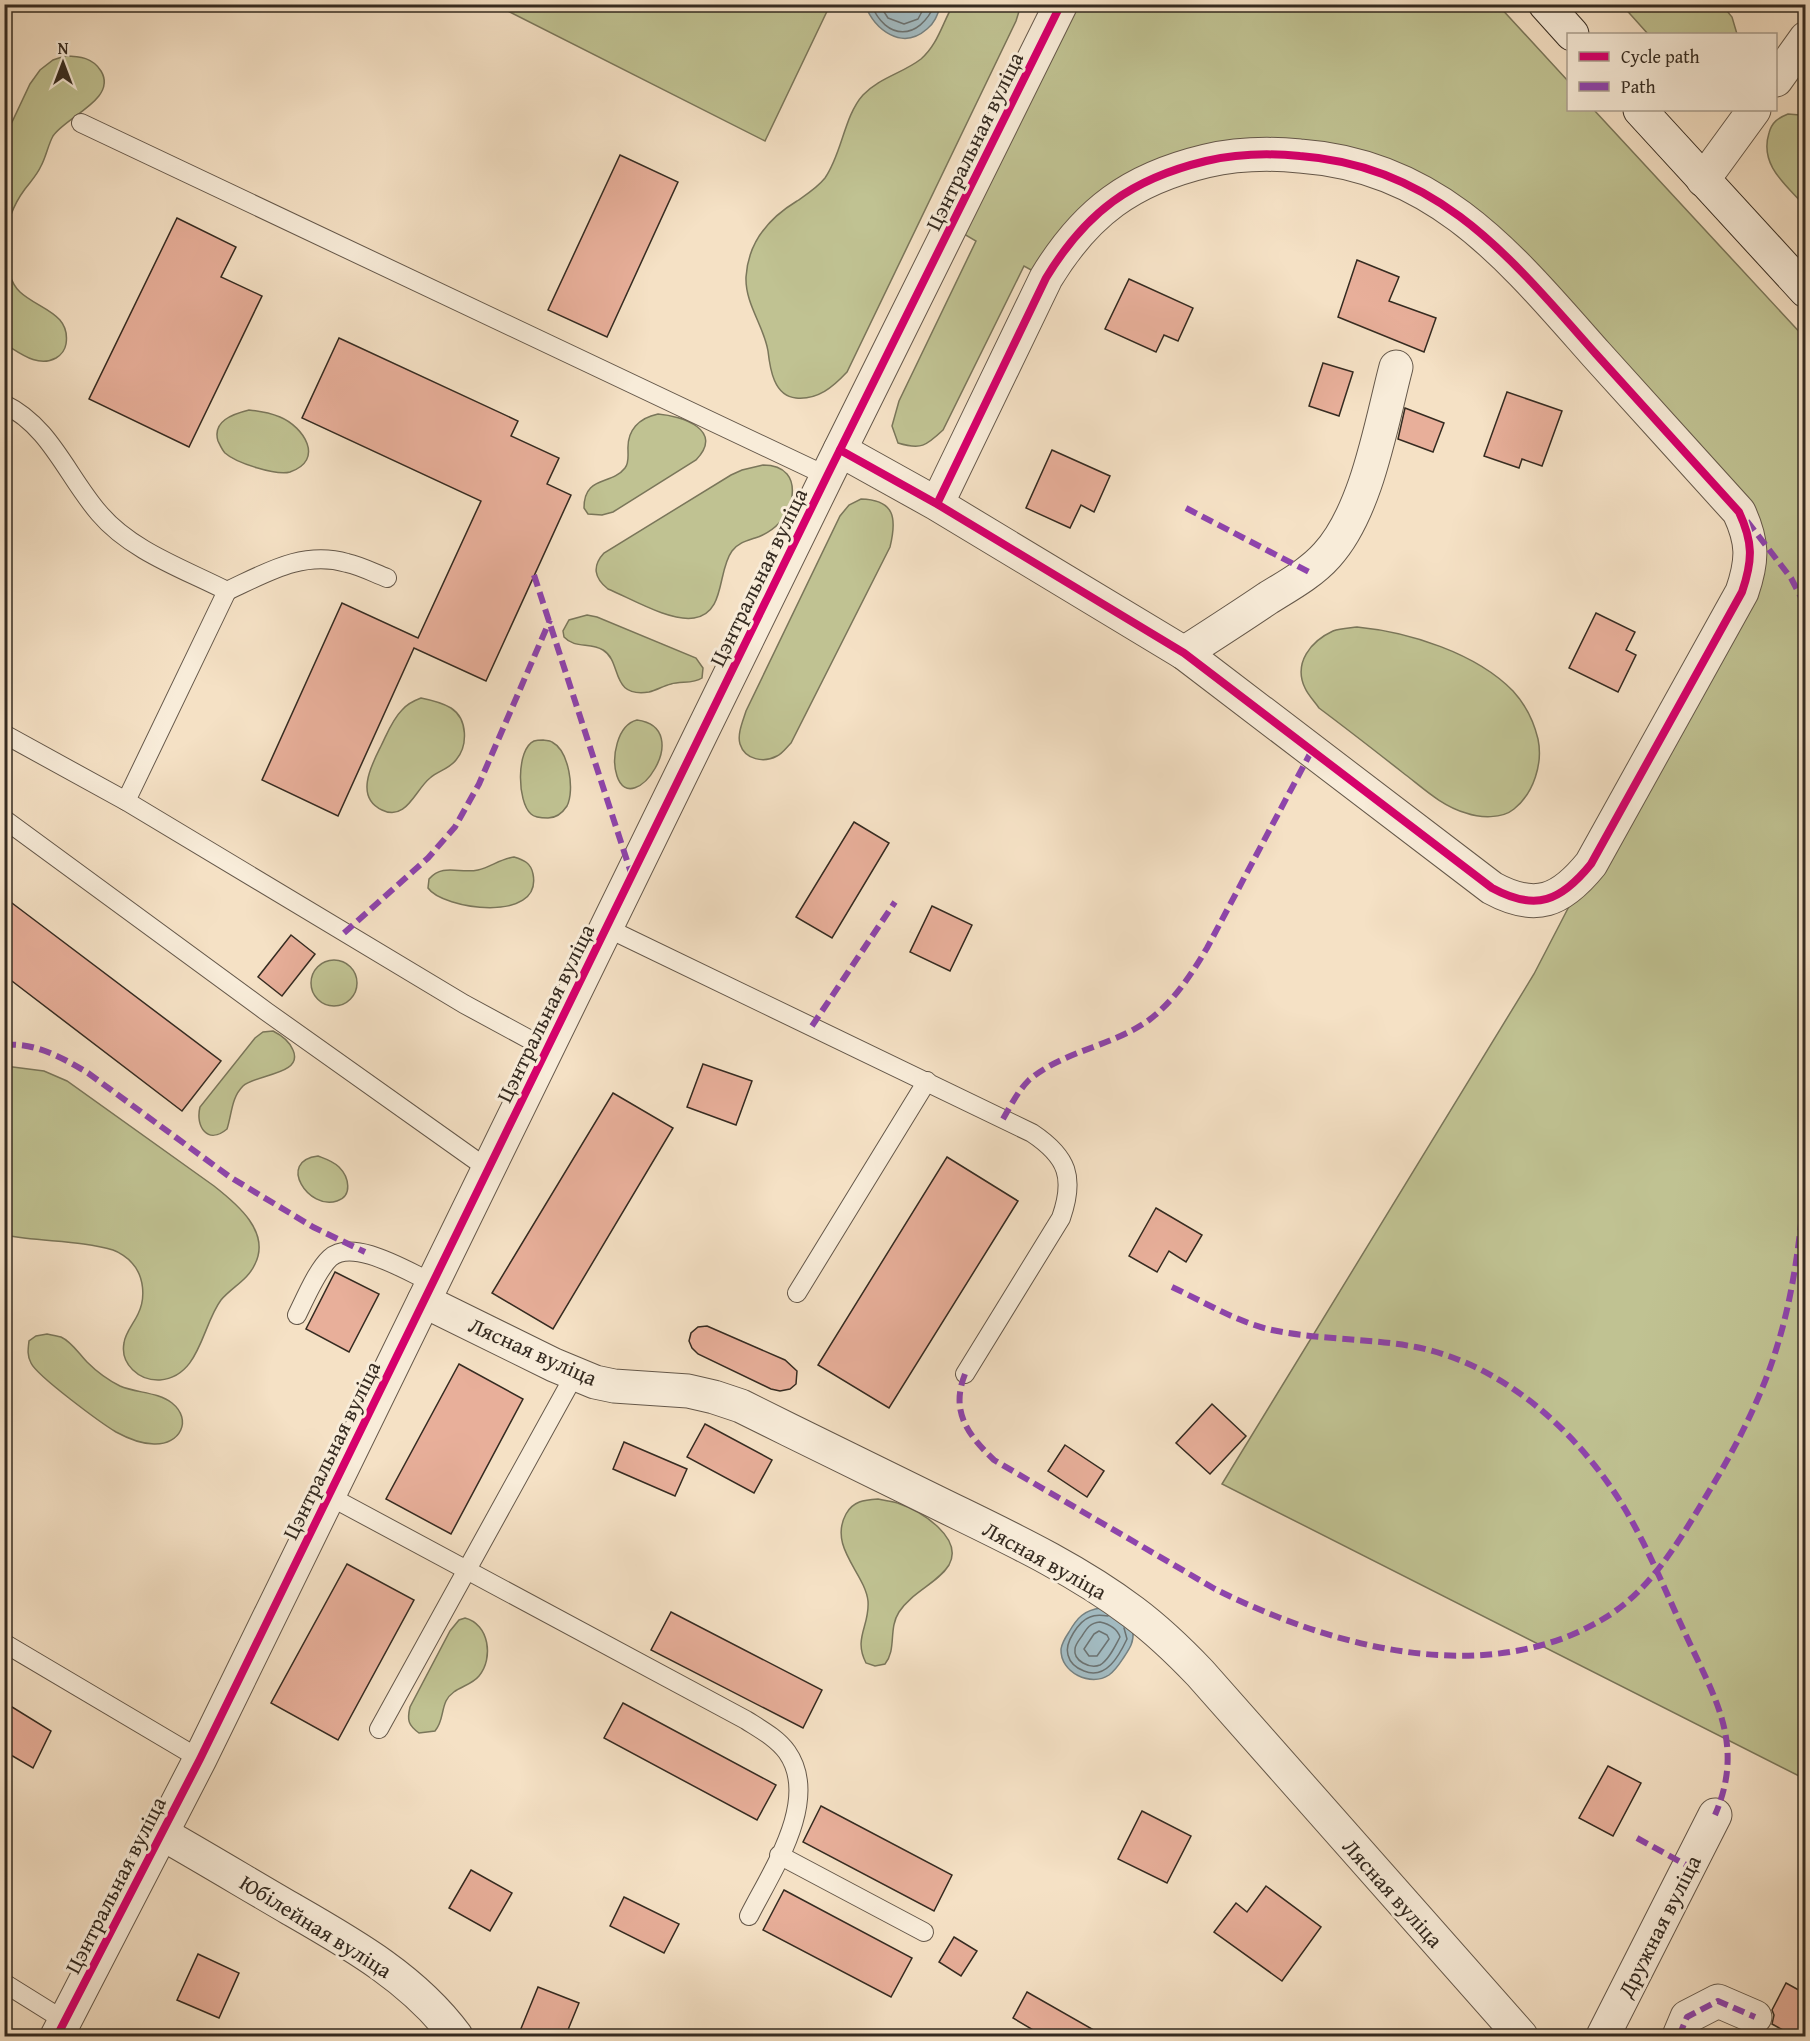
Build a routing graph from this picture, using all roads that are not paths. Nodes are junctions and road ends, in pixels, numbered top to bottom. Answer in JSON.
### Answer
{"nodes":[{"id":1,"x":1061,"y":4,"type":"edge"},
{"id":2,"x":1545,"y":4,"type":"edge"},
{"id":3,"x":1571,"y":33,"type":"edge"},
{"id":4,"x":1806,"y":38,"type":"edge"},
{"id":5,"x":1777,"y":79,"type":"edge"},
{"id":6,"x":1641,"y":111,"type":"edge"},
{"id":7,"x":1753,"y":111,"type":"edge"},
{"id":8,"x":81,"y":123,"type":"dead end"},
{"id":9,"x":1703,"y":180,"type":"junction"},
{"id":10,"x":1806,"y":291,"type":"edge"},
{"id":11,"x":1396,"y":367,"type":"dead end"},
{"id":12,"x":4,"y":404,"type":"edge"},
{"id":13,"x":834,"y":463,"type":"junction"},
{"id":14,"x":937,"y":504,"type":"junction"},
{"id":15,"x":387,"y":578,"type":"dead end"},
{"id":16,"x":227,"y":591,"type":"junction"},
{"id":17,"x":1184,"y":653,"type":"junction"},
{"id":18,"x":4,"y":734,"type":"edge"},
{"id":19,"x":126,"y":801,"type":"junction"},
{"id":20,"x":4,"y":819,"type":"edge"},
{"id":21,"x":607,"y":928,"type":"junction"},
{"id":22,"x":547,"y":1049,"type":"junction"},
{"id":23,"x":927,"y":1081,"type":"junction"},
{"id":24,"x":488,"y":1169,"type":"junction"},
{"id":25,"x":429,"y":1292,"type":"junction"},
{"id":26,"x":797,"y":1293,"type":"dead end"},
{"id":27,"x":297,"y":1315,"type":"dead end"},
{"id":28,"x":575,"y":1374,"type":"junction"},
{"id":29,"x":965,"y":1374,"type":"dead end"},
{"id":30,"x":329,"y":1496,"type":"junction"},
{"id":31,"x":467,"y":1570,"type":"junction"},
{"id":32,"x":4,"y":1643,"type":"edge"},
{"id":33,"x":379,"y":1729,"type":"dead end"},
{"id":34,"x":200,"y":1759,"type":"junction"},
{"id":35,"x":1715,"y":1815,"type":"dead end"},
{"id":36,"x":161,"y":1833,"type":"junction"},
{"id":37,"x":779,"y":1855,"type":"junction"},
{"id":38,"x":749,"y":1916,"type":"dead end"},
{"id":39,"x":924,"y":1932,"type":"dead end"},
{"id":40,"x":4,"y":1983,"type":"edge"},
{"id":41,"x":61,"y":2029,"type":"edge"},
{"id":42,"x":1758,"y":2029,"type":"edge"},
{"id":43,"x":456,"y":2037,"type":"edge"},
{"id":44,"x":1521,"y":2037,"type":"edge"},
{"id":45,"x":1604,"y":2037,"type":"edge"},
{"id":46,"x":1679,"y":2037,"type":"edge"}],
"edges":[{"from":1,"to":13,"type":"street","name":"Цэнтральная вуліца"},
{"from":2,"to":3,"type":"street"},
{"from":4,"to":5,"type":"street"},
{"from":6,"to":9,"type":"street"},
{"from":7,"to":9,"type":"street"},
{"from":8,"to":13,"type":"lane"},
{"from":9,"to":10,"type":"street"},
{"from":11,"to":17,"type":"street"},
{"from":12,"to":16,"type":"lane"},
{"from":13,"to":14,"type":"street"},
{"from":13,"to":21,"type":"street","name":"Цэнтральная вуліца"},
{"from":14,"to":17,"type":"street"},
{"from":14,"to":17,"type":"street"},
{"from":15,"to":16,"type":"lane"},
{"from":16,"to":19,"type":"lane"},
{"from":18,"to":19,"type":"lane"},
{"from":19,"to":22,"type":"lane"},
{"from":20,"to":24,"type":"lane"},
{"from":21,"to":22,"type":"street","name":"Цэнтральная вуліца"},
{"from":21,"to":23,"type":"lane"},
{"from":22,"to":24,"type":"street","name":"Цэнтральная вуліца"},
{"from":23,"to":26,"type":"lane"},
{"from":23,"to":29,"type":"lane"},
{"from":24,"to":25,"type":"street","name":"Цэнтральная вуліца"},
{"from":25,"to":27,"type":"lane"},
{"from":25,"to":28,"type":"street","name":"Лясная вуліца"},
{"from":25,"to":30,"type":"street","name":"Цэнтральная вуліца"},
{"from":28,"to":31,"type":"lane"},
{"from":28,"to":44,"type":"street","name":"Лясная вуліца"},
{"from":30,"to":31,"type":"lane"},
{"from":30,"to":34,"type":"street","name":"Цэнтральная вуліца"},
{"from":31,"to":33,"type":"lane"},
{"from":31,"to":37,"type":"lane"},
{"from":32,"to":34,"type":"lane"},
{"from":34,"to":36,"type":"street","name":"Цэнтральная вуліца"},
{"from":35,"to":45,"type":"street","name":"Дружная вуліца"},
{"from":36,"to":41,"type":"street","name":"Цэнтральная вуліца"},
{"from":36,"to":43,"type":"street","name":"Юбілейная вуліца"},
{"from":37,"to":38,"type":"lane"},
{"from":37,"to":39,"type":"lane"},
{"from":40,"to":41,"type":"lane"},
{"from":42,"to":46,"type":"street"}]}
